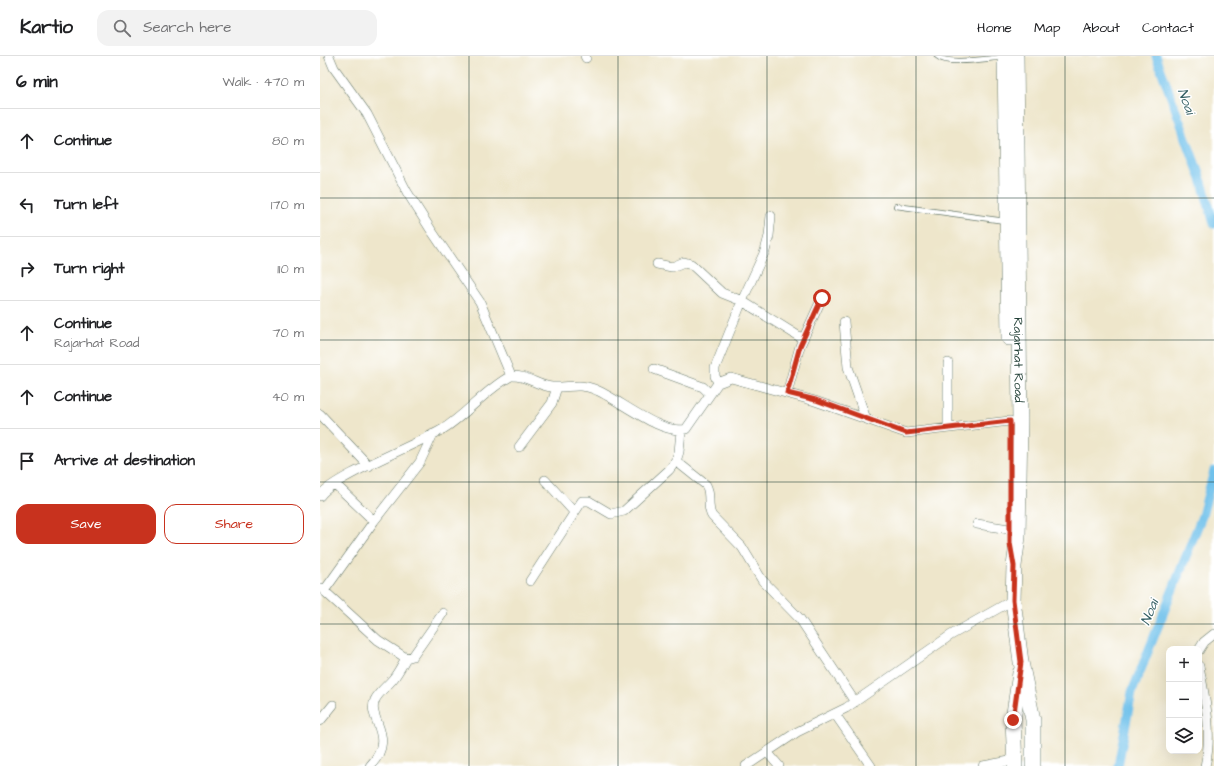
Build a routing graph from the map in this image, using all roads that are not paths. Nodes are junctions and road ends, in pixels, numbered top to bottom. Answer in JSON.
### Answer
{"nodes":[{"id":1,"x":329,"y":56,"type":"edge"},
{"id":2,"x":1009,"y":56,"type":"edge"},
{"id":3,"x":940,"y":57,"type":"edge"},
{"id":4,"x":896,"y":206,"type":"dead end"},
{"id":5,"x":771,"y":216,"type":"dead end"},
{"id":6,"x":1007,"y":222,"type":"junction"},
{"id":7,"x":657,"y":264,"type":"dead end"},
{"id":8,"x":822,"y":298,"type":"dead end"},
{"id":9,"x":742,"y":301,"type":"junction"},
{"id":10,"x":844,"y":322,"type":"dead end"},
{"id":11,"x":803,"y":339,"type":"junction"},
{"id":12,"x":948,"y":363,"type":"dead end"},
{"id":13,"x":654,"y":369,"type":"dead end"},
{"id":14,"x":511,"y":376,"type":"junction"},
{"id":15,"x":718,"y":383,"type":"junction"},
{"id":16,"x":557,"y":387,"type":"junction"},
{"id":17,"x":710,"y":393,"type":"junction"},
{"id":18,"x":787,"y":393,"type":"junction"},
{"id":19,"x":320,"y":414,"type":"edge"},
{"id":20,"x":866,"y":419,"type":"junction"},
{"id":21,"x":1010,"y":421,"type":"junction"},
{"id":22,"x":948,"y":428,"type":"junction"},
{"id":23,"x":681,"y":431,"type":"junction"},
{"id":24,"x":433,"y":434,"type":"junction"},
{"id":25,"x":519,"y":447,"type":"dead end"},
{"id":26,"x":676,"y":461,"type":"junction"},
{"id":27,"x":370,"y":466,"type":"junction"},
{"id":28,"x":545,"y":480,"type":"dead end"},
{"id":29,"x":335,"y":484,"type":"junction"},
{"id":30,"x":321,"y":493,"type":"edge"},
{"id":31,"x":574,"y":512,"type":"junction"},
{"id":32,"x":374,"y":521,"type":"junction"},
{"id":33,"x":977,"y":524,"type":"dead end"},
{"id":34,"x":1010,"y":529,"type":"junction"},
{"id":35,"x":1014,"y":566,"type":"junction"},
{"id":36,"x":530,"y":581,"type":"dead end"},
{"id":37,"x":322,"y":589,"type":"edge"},
{"id":38,"x":1013,"y":600,"type":"junction"},
{"id":39,"x":443,"y":613,"type":"dead end"},
{"id":40,"x":1214,"y":634,"type":"edge"},
{"id":41,"x":1202,"y":646,"type":"edge"},
{"id":42,"x":406,"y":658,"type":"junction"},
{"id":43,"x":1021,"y":662,"type":"junction"},
{"id":44,"x":1202,"y":682,"type":"edge"},
{"id":45,"x":855,"y":702,"type":"junction"},
{"id":46,"x":333,"y":705,"type":"dead end"},
{"id":47,"x":836,"y":714,"type":"junction"},
{"id":48,"x":320,"y":721,"type":"edge"},
{"id":49,"x":767,"y":752,"type":"junction"},
{"id":50,"x":1015,"y":763,"type":"edge"},
{"id":51,"x":370,"y":766,"type":"edge"},
{"id":52,"x":746,"y":766,"type":"edge"},
{"id":53,"x":779,"y":766,"type":"edge"},
{"id":54,"x":871,"y":766,"type":"edge"},
{"id":55,"x":983,"y":766,"type":"edge"},
{"id":56,"x":1033,"y":766,"type":"edge"},
{"id":57,"x":1205,"y":766,"type":"edge"}],
"edges":[{"from":1,"to":14,"type":"street"},
{"from":2,"to":3,"type":"lane"},
{"from":2,"to":6,"type":"main road"},
{"from":2,"to":35,"type":"main road","name":"Rajarhat Road"},
{"from":4,"to":6,"type":"lane"},
{"from":5,"to":9,"type":"street"},
{"from":6,"to":21,"type":"main road"},
{"from":7,"to":9,"type":"street"},
{"from":8,"to":11,"type":"street"},
{"from":9,"to":11,"type":"street"},
{"from":9,"to":15,"type":"street"},
{"from":10,"to":20,"type":"street"},
{"from":11,"to":18,"type":"street"},
{"from":12,"to":22,"type":"street"},
{"from":13,"to":17,"type":"street"},
{"from":14,"to":16,"type":"street"},
{"from":14,"to":24,"type":"street"},
{"from":15,"to":17,"type":"street"},
{"from":15,"to":18,"type":"street"},
{"from":16,"to":23,"type":"street"},
{"from":16,"to":25,"type":"street"},
{"from":17,"to":23,"type":"street"},
{"from":18,"to":20,"type":"street"},
{"from":19,"to":27,"type":"street"},
{"from":20,"to":22,"type":"street"},
{"from":21,"to":22,"type":"street"},
{"from":21,"to":34,"type":"main road"},
{"from":23,"to":26,"type":"street"},
{"from":24,"to":27,"type":"street"},
{"from":24,"to":32,"type":"street"},
{"from":26,"to":31,"type":"street"},
{"from":26,"to":45,"type":"street"},
{"from":27,"to":29,"type":"street"},
{"from":28,"to":31,"type":"street"},
{"from":29,"to":30,"type":"street"},
{"from":29,"to":32,"type":"street"},
{"from":31,"to":36,"type":"street"},
{"from":32,"to":37,"type":"street"},
{"from":33,"to":34,"type":"street"},
{"from":34,"to":35,"type":"main road"},
{"from":35,"to":38,"type":"main road","name":"Rajarhat Road"},
{"from":37,"to":42,"type":"street"},
{"from":38,"to":43,"type":"main road","name":"Rajarhat Road"},
{"from":38,"to":45,"type":"street"},
{"from":39,"to":42,"type":"street"},
{"from":40,"to":41,"type":"street"},
{"from":42,"to":51,"type":"street"},
{"from":43,"to":50,"type":"main road"},
{"from":43,"to":56,"type":"main road"},
{"from":44,"to":57,"type":"street"},
{"from":45,"to":47,"type":"street"},
{"from":46,"to":48,"type":"street"},
{"from":47,"to":49,"type":"street"},
{"from":47,"to":54,"type":"street"},
{"from":49,"to":52,"type":"street"},
{"from":49,"to":53,"type":"street"},
{"from":50,"to":55,"type":"street"}]}
